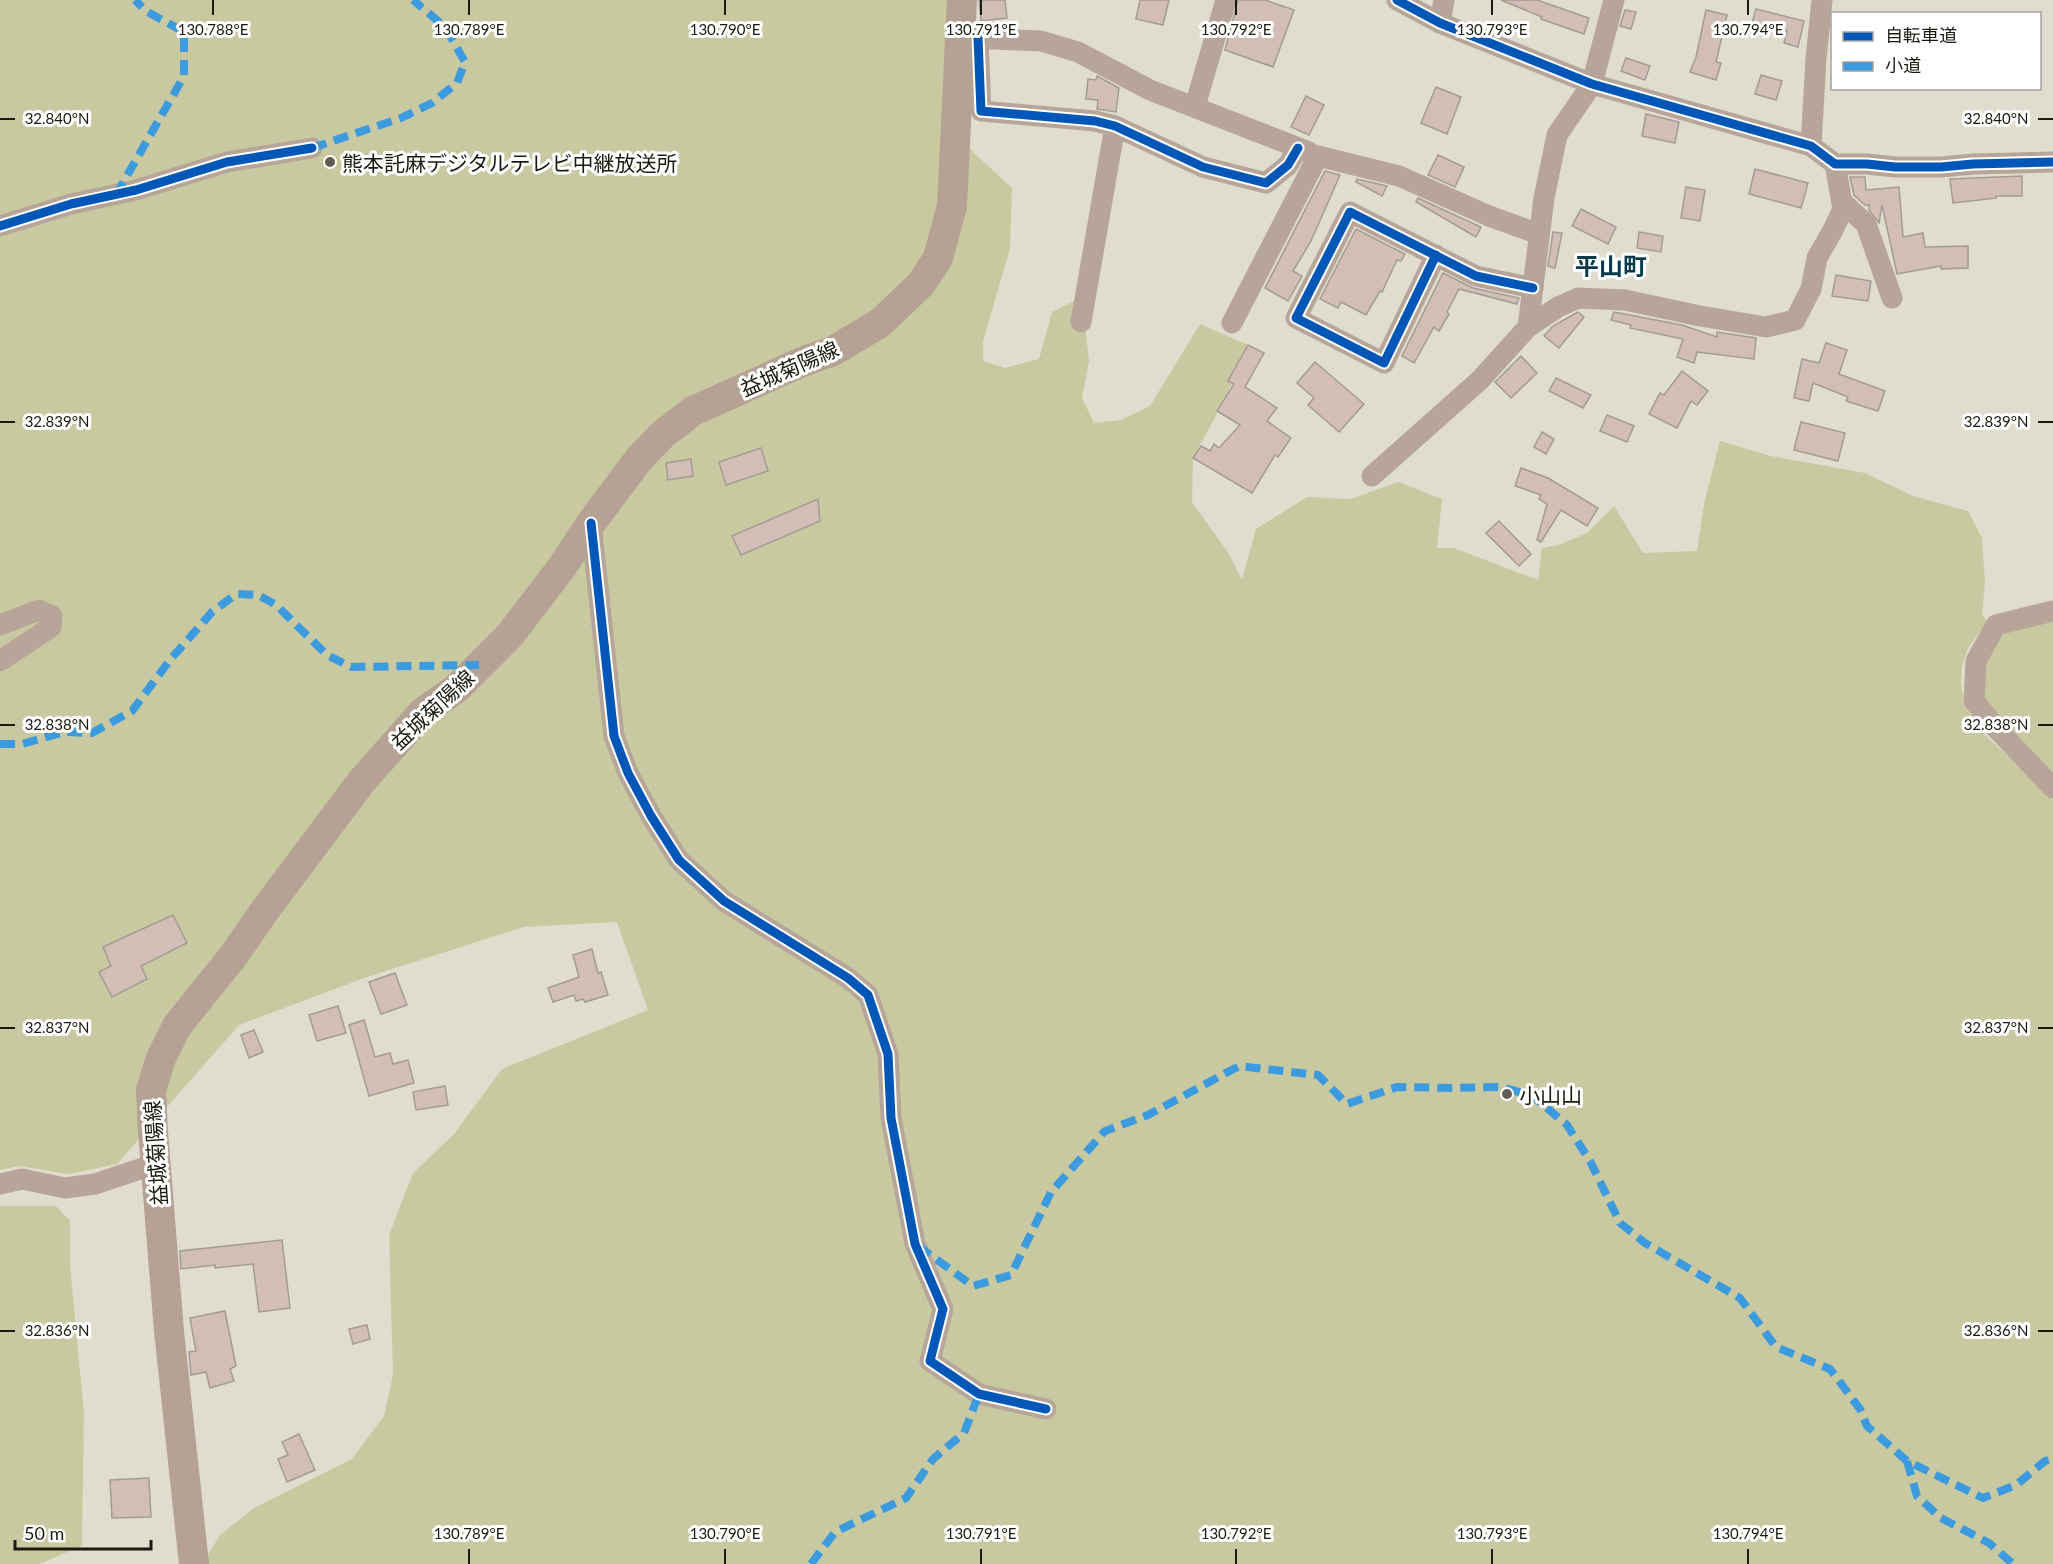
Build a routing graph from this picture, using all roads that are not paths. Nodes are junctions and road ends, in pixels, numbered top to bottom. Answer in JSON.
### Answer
{"nodes":[{"id":1,"x":962,"y":0,"type":"edge"},
{"id":2,"x":1226,"y":0,"type":"edge"},
{"id":3,"x":1397,"y":0,"type":"edge"},
{"id":4,"x":1444,"y":0,"type":"edge"},
{"id":5,"x":1614,"y":0,"type":"edge"},
{"id":6,"x":1822,"y":0,"type":"edge"},
{"id":7,"x":1440,"y":23,"type":"junction"},
{"id":8,"x":970,"y":38,"type":"junction"},
{"id":9,"x":1592,"y":84,"type":"junction"},
{"id":10,"x":1195,"y":106,"type":"junction"},
{"id":11,"x":1115,"y":126,"type":"junction"},
{"id":12,"x":1811,"y":146,"type":"junction"},
{"id":13,"x":312,"y":148,"type":"dead end"},
{"id":14,"x":1298,"y":148,"type":"junction"},
{"id":15,"x":1318,"y":156,"type":"junction"},
{"id":16,"x":2053,"y":162,"type":"edge"},
{"id":17,"x":1835,"y":164,"type":"junction"},
{"id":18,"x":1842,"y":202,"type":"junction"},
{"id":19,"x":0,"y":226,"type":"edge"},
{"id":20,"x":1539,"y":234,"type":"junction"},
{"id":21,"x":1436,"y":255,"type":"junction"},
{"id":22,"x":1533,"y":288,"type":"junction"},
{"id":23,"x":1892,"y":298,"type":"dead end"},
{"id":24,"x":1081,"y":322,"type":"dead end"},
{"id":25,"x":1232,"y":323,"type":"dead end"},
{"id":26,"x":1528,"y":327,"type":"junction"},
{"id":27,"x":1372,"y":476,"type":"dead end"},
{"id":28,"x":591,"y":523,"type":"junction"},
{"id":29,"x":2053,"y":611,"type":"edge"},
{"id":30,"x":0,"y":625,"type":"edge"},
{"id":31,"x":0,"y":661,"type":"edge"},
{"id":32,"x":2053,"y":788,"type":"edge"},
{"id":33,"x":155,"y":1164,"type":"junction"},
{"id":34,"x":0,"y":1184,"type":"edge"},
{"id":35,"x":1046,"y":1409,"type":"dead end"},
{"id":36,"x":194,"y":1564,"type":"edge"}],
"edges":[{"from":1,"to":8,"type":"main road","name":"益城菊陽線"},
{"from":2,"to":10,"type":"street"},
{"from":3,"to":7,"type":"street"},
{"from":4,"to":7,"type":"street"},
{"from":5,"to":9,"type":"street"},
{"from":6,"to":12,"type":"street"},
{"from":7,"to":9,"type":"street"},
{"from":8,"to":10,"type":"street"},
{"from":8,"to":11,"type":"street"},
{"from":8,"to":28,"type":"main road","name":"益城菊陽線"},
{"from":9,"to":12,"type":"street"},
{"from":9,"to":20,"type":"street"},
{"from":10,"to":14,"type":"street"},
{"from":11,"to":14,"type":"street"},
{"from":11,"to":24,"type":"street"},
{"from":12,"to":17,"type":"street"},
{"from":13,"to":19,"type":"street"},
{"from":14,"to":15,"type":"street"},
{"from":15,"to":20,"type":"street"},
{"from":15,"to":25,"type":"street"},
{"from":16,"to":17,"type":"street"},
{"from":17,"to":18,"type":"street"},
{"from":18,"to":23,"type":"street"},
{"from":18,"to":26,"type":"street"},
{"from":20,"to":22,"type":"street"},
{"from":21,"to":21,"type":"street"},
{"from":21,"to":22,"type":"street"},
{"from":22,"to":26,"type":"street"},
{"from":26,"to":27,"type":"street"},
{"from":28,"to":33,"type":"main road","name":"益城菊陽線"},
{"from":28,"to":35,"type":"street"},
{"from":29,"to":32,"type":"street"},
{"from":30,"to":31,"type":"street"},
{"from":33,"to":34,"type":"street"},
{"from":33,"to":36,"type":"main road","name":"益城菊陽線"}]}
